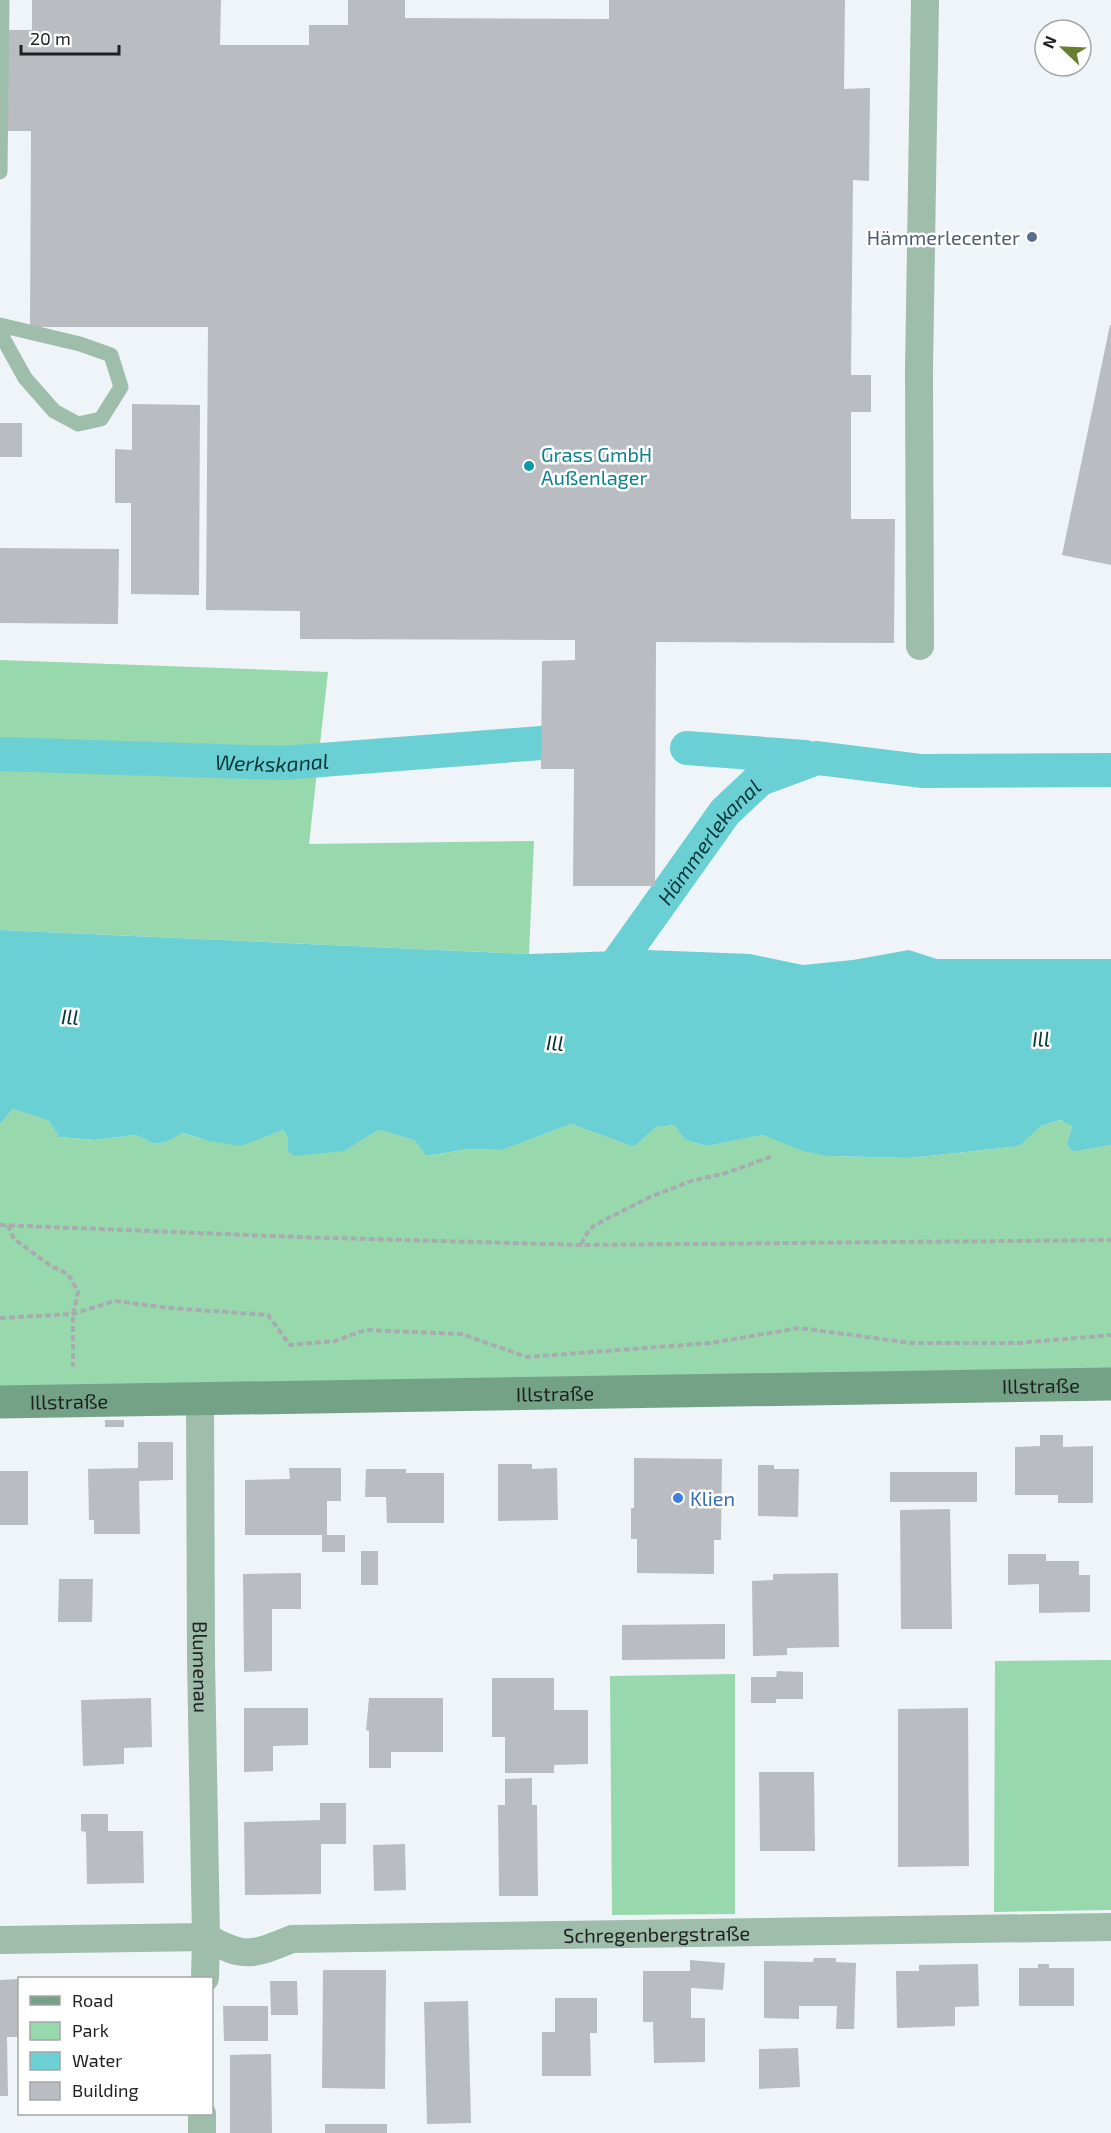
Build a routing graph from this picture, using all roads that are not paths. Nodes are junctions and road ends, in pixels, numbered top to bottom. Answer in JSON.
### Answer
{"nodes":[{"id":1,"x":2,"y":0,"type":"edge"},
{"id":2,"x":925,"y":0,"type":"edge"},
{"id":3,"x":0,"y":172,"type":"edge"},
{"id":4,"x":0,"y":325,"type":"edge"},
{"id":5,"x":0,"y":333,"type":"edge"},
{"id":6,"x":920,"y":646,"type":"dead end"},
{"id":7,"x":1111,"y":1384,"type":"edge"},
{"id":8,"x":200,"y":1399,"type":"junction"},
{"id":9,"x":0,"y":1402,"type":"edge"},
{"id":10,"x":1111,"y":1927,"type":"edge"},
{"id":11,"x":206,"y":1937,"type":"junction"},
{"id":12,"x":0,"y":1940,"type":"edge"},
{"id":13,"x":205,"y":1977,"type":"edge"},
{"id":14,"x":202,"y":2115,"type":"edge"},
{"id":15,"x":202,"y":2133,"type":"edge"}],
"edges":[{"from":1,"to":3,"type":"lane"},
{"from":2,"to":6,"type":"street"},
{"from":4,"to":5,"type":"lane"},
{"from":7,"to":8,"type":"main road","name":"Illstraße"},
{"from":8,"to":9,"type":"main road","name":"Illstraße"},
{"from":8,"to":11,"type":"street","name":"Blumenau"},
{"from":10,"to":11,"type":"street","name":"Schregenbergstraße"},
{"from":11,"to":12,"type":"street","name":"Schregenbergstraße"},
{"from":11,"to":13,"type":"street"},
{"from":14,"to":15,"type":"street"}]}
